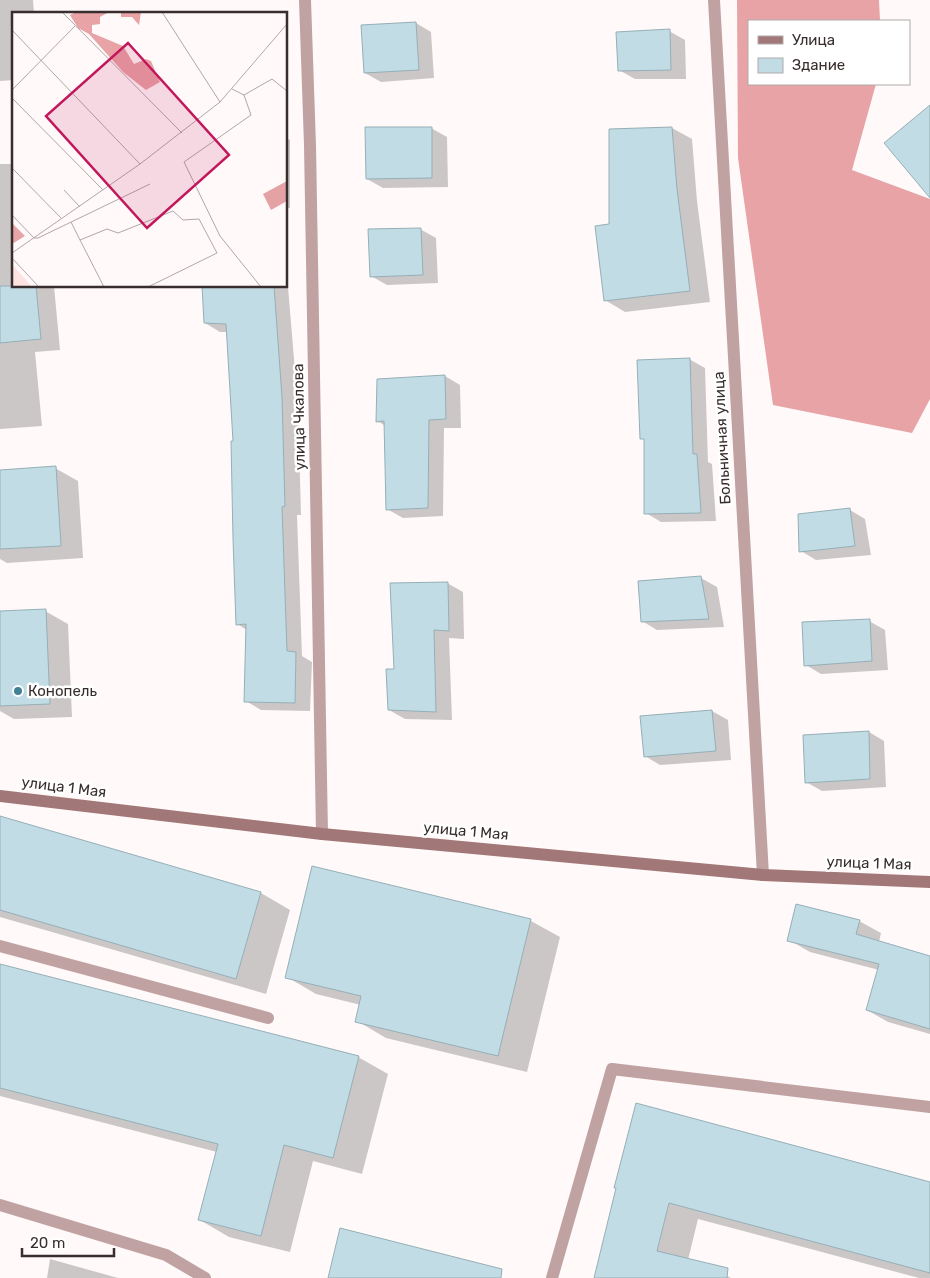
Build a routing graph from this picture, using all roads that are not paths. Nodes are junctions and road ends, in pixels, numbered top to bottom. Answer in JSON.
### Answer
{"nodes":[{"id":1,"x":305,"y":0,"type":"edge"},
{"id":2,"x":714,"y":0,"type":"edge"},
{"id":3,"x":0,"y":796,"type":"edge"},
{"id":4,"x":322,"y":834,"type":"junction"},
{"id":5,"x":763,"y":875,"type":"junction"},
{"id":6,"x":930,"y":882,"type":"edge"},
{"id":7,"x":0,"y":946,"type":"edge"},
{"id":8,"x":268,"y":1018,"type":"dead end"},
{"id":9,"x":930,"y":1107,"type":"edge"},
{"id":10,"x":0,"y":1205,"type":"edge"},
{"id":11,"x":205,"y":1278,"type":"edge"},
{"id":12,"x":552,"y":1278,"type":"edge"}],
"edges":[{"from":1,"to":4,"type":"street","name":"улица Чкалова"},
{"from":2,"to":5,"type":"street","name":"Больничная улица"},
{"from":3,"to":4,"type":"street","name":"улица 1 Мая"},
{"from":4,"to":5,"type":"street","name":"улица 1 Мая"},
{"from":5,"to":6,"type":"street","name":"улица 1 Мая"},
{"from":7,"to":8,"type":"street"},
{"from":9,"to":12,"type":"street"},
{"from":10,"to":11,"type":"street"}]}
